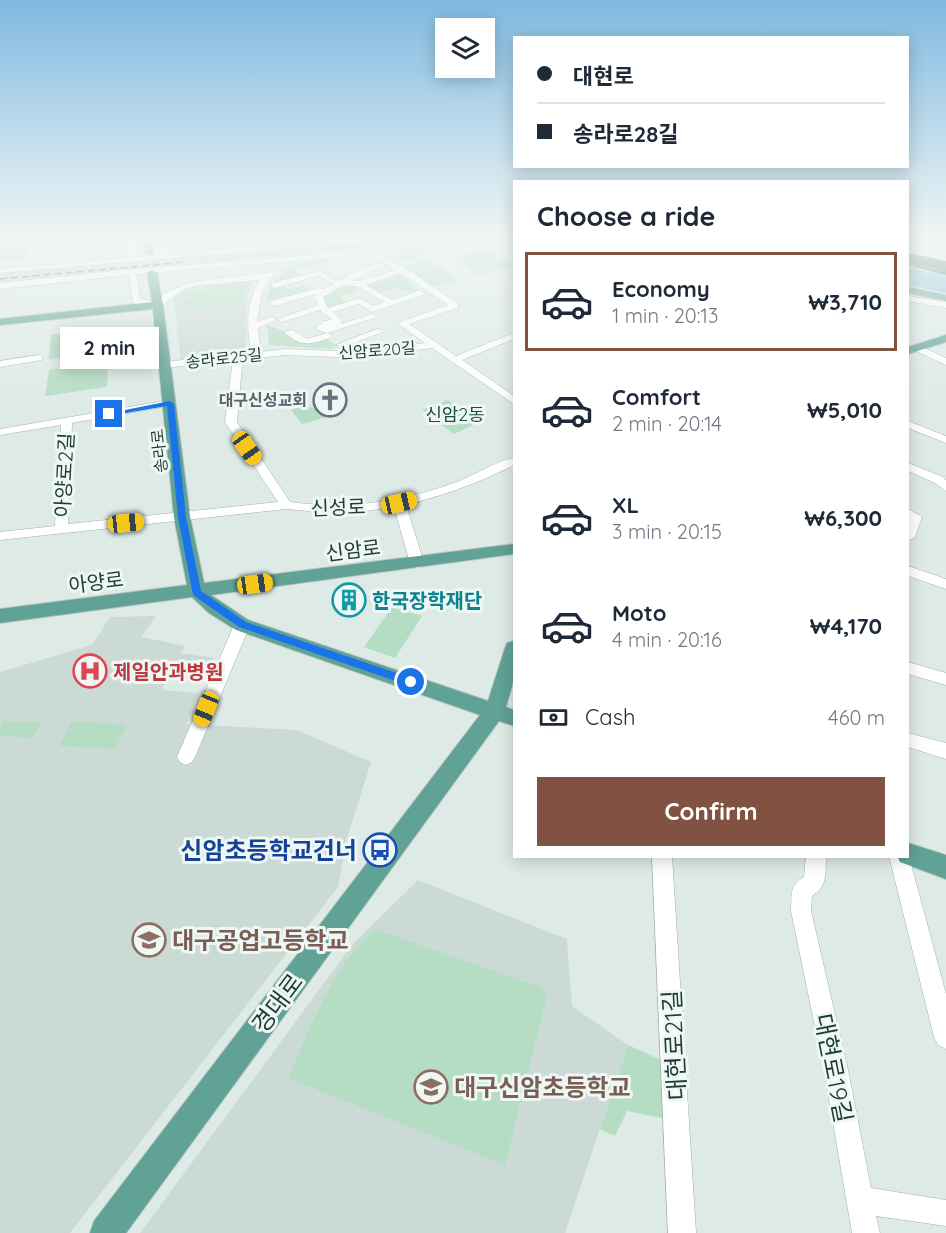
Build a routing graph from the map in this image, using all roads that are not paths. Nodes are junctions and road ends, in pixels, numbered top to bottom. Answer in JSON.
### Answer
{"nodes":[{"id":1,"x":135,"y":294,"type":"edge"},
{"id":2,"x":156,"y":294,"type":"edge"},
{"id":3,"x":167,"y":294,"type":"edge"},
{"id":4,"x":257,"y":294,"type":"edge"},
{"id":5,"x":309,"y":294,"type":"edge"},
{"id":6,"x":322,"y":294,"type":"edge"},
{"id":7,"x":375,"y":294,"type":"edge"},
{"id":8,"x":418,"y":294,"type":"edge"},
{"id":9,"x":437,"y":294,"type":"edge"},
{"id":10,"x":919,"y":294,"type":"edge"},
{"id":11,"x":909,"y":296,"type":"edge"},
{"id":12,"x":909,"y":296,"type":"edge"},
{"id":13,"x":436,"y":302,"type":"dead end"},
{"id":14,"x":946,"y":302,"type":"edge"},
{"id":15,"x":274,"y":303,"type":"dead end"},
{"id":16,"x":391,"y":303,"type":"junction"},
{"id":17,"x":158,"y":305,"type":"junction"},
{"id":18,"x":379,"y":307,"type":"junction"},
{"id":19,"x":324,"y":309,"type":"junction"},
{"id":20,"x":282,"y":319,"type":"dead end"},
{"id":21,"x":272,"y":320,"type":"dead end"},
{"id":22,"x":407,"y":321,"type":"junction"},
{"id":23,"x":0,"y":322,"type":"edge"},
{"id":24,"x":337,"y":325,"type":"junction"},
{"id":25,"x":252,"y":327,"type":"junction"},
{"id":26,"x":289,"y":332,"type":"dead end"},
{"id":27,"x":381,"y":332,"type":"dead end"},
{"id":28,"x":327,"y":334,"type":"junction"},
{"id":29,"x":513,"y":336,"type":"edge"},
{"id":30,"x":944,"y":340,"type":"edge"},
{"id":31,"x":341,"y":345,"type":"junction"},
{"id":32,"x":433,"y":345,"type":"junction"},
{"id":33,"x":912,"y":349,"type":"edge"},
{"id":34,"x":285,"y":352,"type":"joint"},
{"id":35,"x":256,"y":354,"type":"junction"},
{"id":36,"x":358,"y":354,"type":"junction"},
{"id":37,"x":243,"y":356,"type":"junction"},
{"id":38,"x":39,"y":358,"type":"dead end"},
{"id":39,"x":454,"y":360,"type":"junction"},
{"id":40,"x":946,"y":362,"type":"edge"},
{"id":41,"x":0,"y":364,"type":"edge"},
{"id":42,"x":163,"y":365,"type":"junction"},
{"id":43,"x":513,"y":400,"type":"edge"},
{"id":44,"x":170,"y":404,"type":"junction"},
{"id":45,"x":67,"y":421,"type":"junction"},
{"id":46,"x":909,"y":424,"type":"edge"},
{"id":47,"x":0,"y":432,"type":"edge"},
{"id":48,"x":946,"y":440,"type":"edge"},
{"id":49,"x":513,"y":462,"type":"edge"},
{"id":50,"x":909,"y":467,"type":"edge"},
{"id":51,"x":946,"y":488,"type":"edge"},
{"id":52,"x":399,"y":503,"type":"junction"},
{"id":53,"x":286,"y":505,"type":"junction"},
{"id":54,"x":909,"y":514,"type":"edge"},
{"id":55,"x":182,"y":517,"type":"junction"},
{"id":56,"x":61,"y":530,"type":"junction"},
{"id":57,"x":909,"y":534,"type":"edge"},
{"id":58,"x":0,"y":536,"type":"edge"},
{"id":59,"x":513,"y":549,"type":"edge"},
{"id":60,"x":417,"y":563,"type":"junction"},
{"id":61,"x":909,"y":571,"type":"edge"},
{"id":62,"x":946,"y":584,"type":"edge"},
{"id":63,"x":197,"y":592,"type":"junction"},
{"id":64,"x":0,"y":616,"type":"edge"},
{"id":65,"x":242,"y":625,"type":"junction"},
{"id":66,"x":513,"y":661,"type":"edge"},
{"id":67,"x":909,"y":668,"type":"edge"},
{"id":68,"x":946,"y":679,"type":"edge"},
{"id":69,"x":505,"y":715,"type":"edge"},
{"id":70,"x":909,"y":740,"type":"edge"},
{"id":71,"x":946,"y":751,"type":"edge"},
{"id":72,"x":186,"y":757,"type":"dead end"},
{"id":73,"x":909,"y":854,"type":"edge"},
{"id":74,"x":662,"y":858,"type":"edge"},
{"id":75,"x":816,"y":858,"type":"edge"},
{"id":76,"x":900,"y":858,"type":"edge"},
{"id":77,"x":946,"y":867,"type":"edge"},
{"id":78,"x":946,"y":1036,"type":"edge"},
{"id":79,"x":859,"y":1200,"type":"junction"},
{"id":80,"x":946,"y":1214,"type":"edge"},
{"id":81,"x":106,"y":1233,"type":"edge"},
{"id":82,"x":682,"y":1233,"type":"edge"},
{"id":83,"x":866,"y":1233,"type":"edge"}],
"edges":[{"from":1,"to":17,"type":"street"},
{"from":2,"to":17,"type":"main road","name":"송라로"},
{"from":3,"to":17,"type":"street"},
{"from":4,"to":25,"type":"street"},
{"from":5,"to":15,"type":"street"},
{"from":6,"to":19,"type":"street"},
{"from":7,"to":16,"type":"street"},
{"from":8,"to":16,"type":"street"},
{"from":9,"to":22,"type":"street","name":"신암로20길"},
{"from":10,"to":14,"type":"main road"},
{"from":11,"to":14,"type":"street"},
{"from":12,"to":14,"type":"main road"},
{"from":13,"to":22,"type":"street"},
{"from":16,"to":18,"type":"street"},
{"from":17,"to":23,"type":"main road"},
{"from":17,"to":42,"type":"main road","name":"송라로"},
{"from":18,"to":19,"type":"street"},
{"from":18,"to":24,"type":"street"},
{"from":19,"to":20,"type":"street"},
{"from":19,"to":24,"type":"street"},
{"from":21,"to":25,"type":"street"},
{"from":22,"to":32,"type":"street","name":"신암로20길"},
{"from":24,"to":28,"type":"street"},
{"from":25,"to":35,"type":"street"},
{"from":26,"to":28,"type":"street"},
{"from":27,"to":31,"type":"street"},
{"from":28,"to":31,"type":"street"},
{"from":29,"to":39,"type":"street"},
{"from":30,"to":33,"type":"main road"},
{"from":31,"to":36,"type":"street"},
{"from":32,"to":36,"type":"street","name":"신암로20길"},
{"from":32,"to":39,"type":"street","name":"신암로20길"},
{"from":33,"to":40,"type":"street"},
{"from":34,"to":35,"type":"street","name":"송라로25길"},
{"from":34,"to":36,"type":"street","name":"신암로20길"},
{"from":35,"to":37,"type":"street","name":"송라로25길"},
{"from":37,"to":42,"type":"street","name":"송라로25길"},
{"from":37,"to":53,"type":"street","name":"신성로"},
{"from":38,"to":41,"type":"street"},
{"from":39,"to":43,"type":"street","name":"신암로20길"},
{"from":42,"to":44,"type":"main road","name":"송라로"},
{"from":44,"to":45,"type":"street"},
{"from":44,"to":55,"type":"main road","name":"송라로"},
{"from":45,"to":47,"type":"street"},
{"from":45,"to":56,"type":"street","name":"아양로2길"},
{"from":46,"to":48,"type":"street"},
{"from":49,"to":52,"type":"street","name":"신성로"},
{"from":50,"to":51,"type":"street"},
{"from":52,"to":53,"type":"street","name":"신성로"},
{"from":52,"to":60,"type":"street"},
{"from":53,"to":55,"type":"street"},
{"from":54,"to":57,"type":"street"},
{"from":55,"to":56,"type":"street"},
{"from":55,"to":63,"type":"main road","name":"송라로"},
{"from":56,"to":58,"type":"street"},
{"from":59,"to":60,"type":"main road","name":"신암로"},
{"from":60,"to":63,"type":"main road","name":"신암로"},
{"from":61,"to":62,"type":"street"},
{"from":63,"to":64,"type":"main road","name":"아양로"},
{"from":63,"to":65,"type":"main road"},
{"from":65,"to":69,"type":"main road"},
{"from":65,"to":72,"type":"street"},
{"from":66,"to":69,"type":"main road","name":"경대로"},
{"from":67,"to":68,"type":"street"},
{"from":69,"to":81,"type":"main road","name":"경대로"},
{"from":70,"to":71,"type":"street"},
{"from":73,"to":77,"type":"main road"},
{"from":74,"to":82,"type":"street","name":"대현로21길"},
{"from":75,"to":79,"type":"street","name":"대현로19길"},
{"from":76,"to":78,"type":"street"},
{"from":79,"to":80,"type":"street"},
{"from":79,"to":83,"type":"street"}]}
